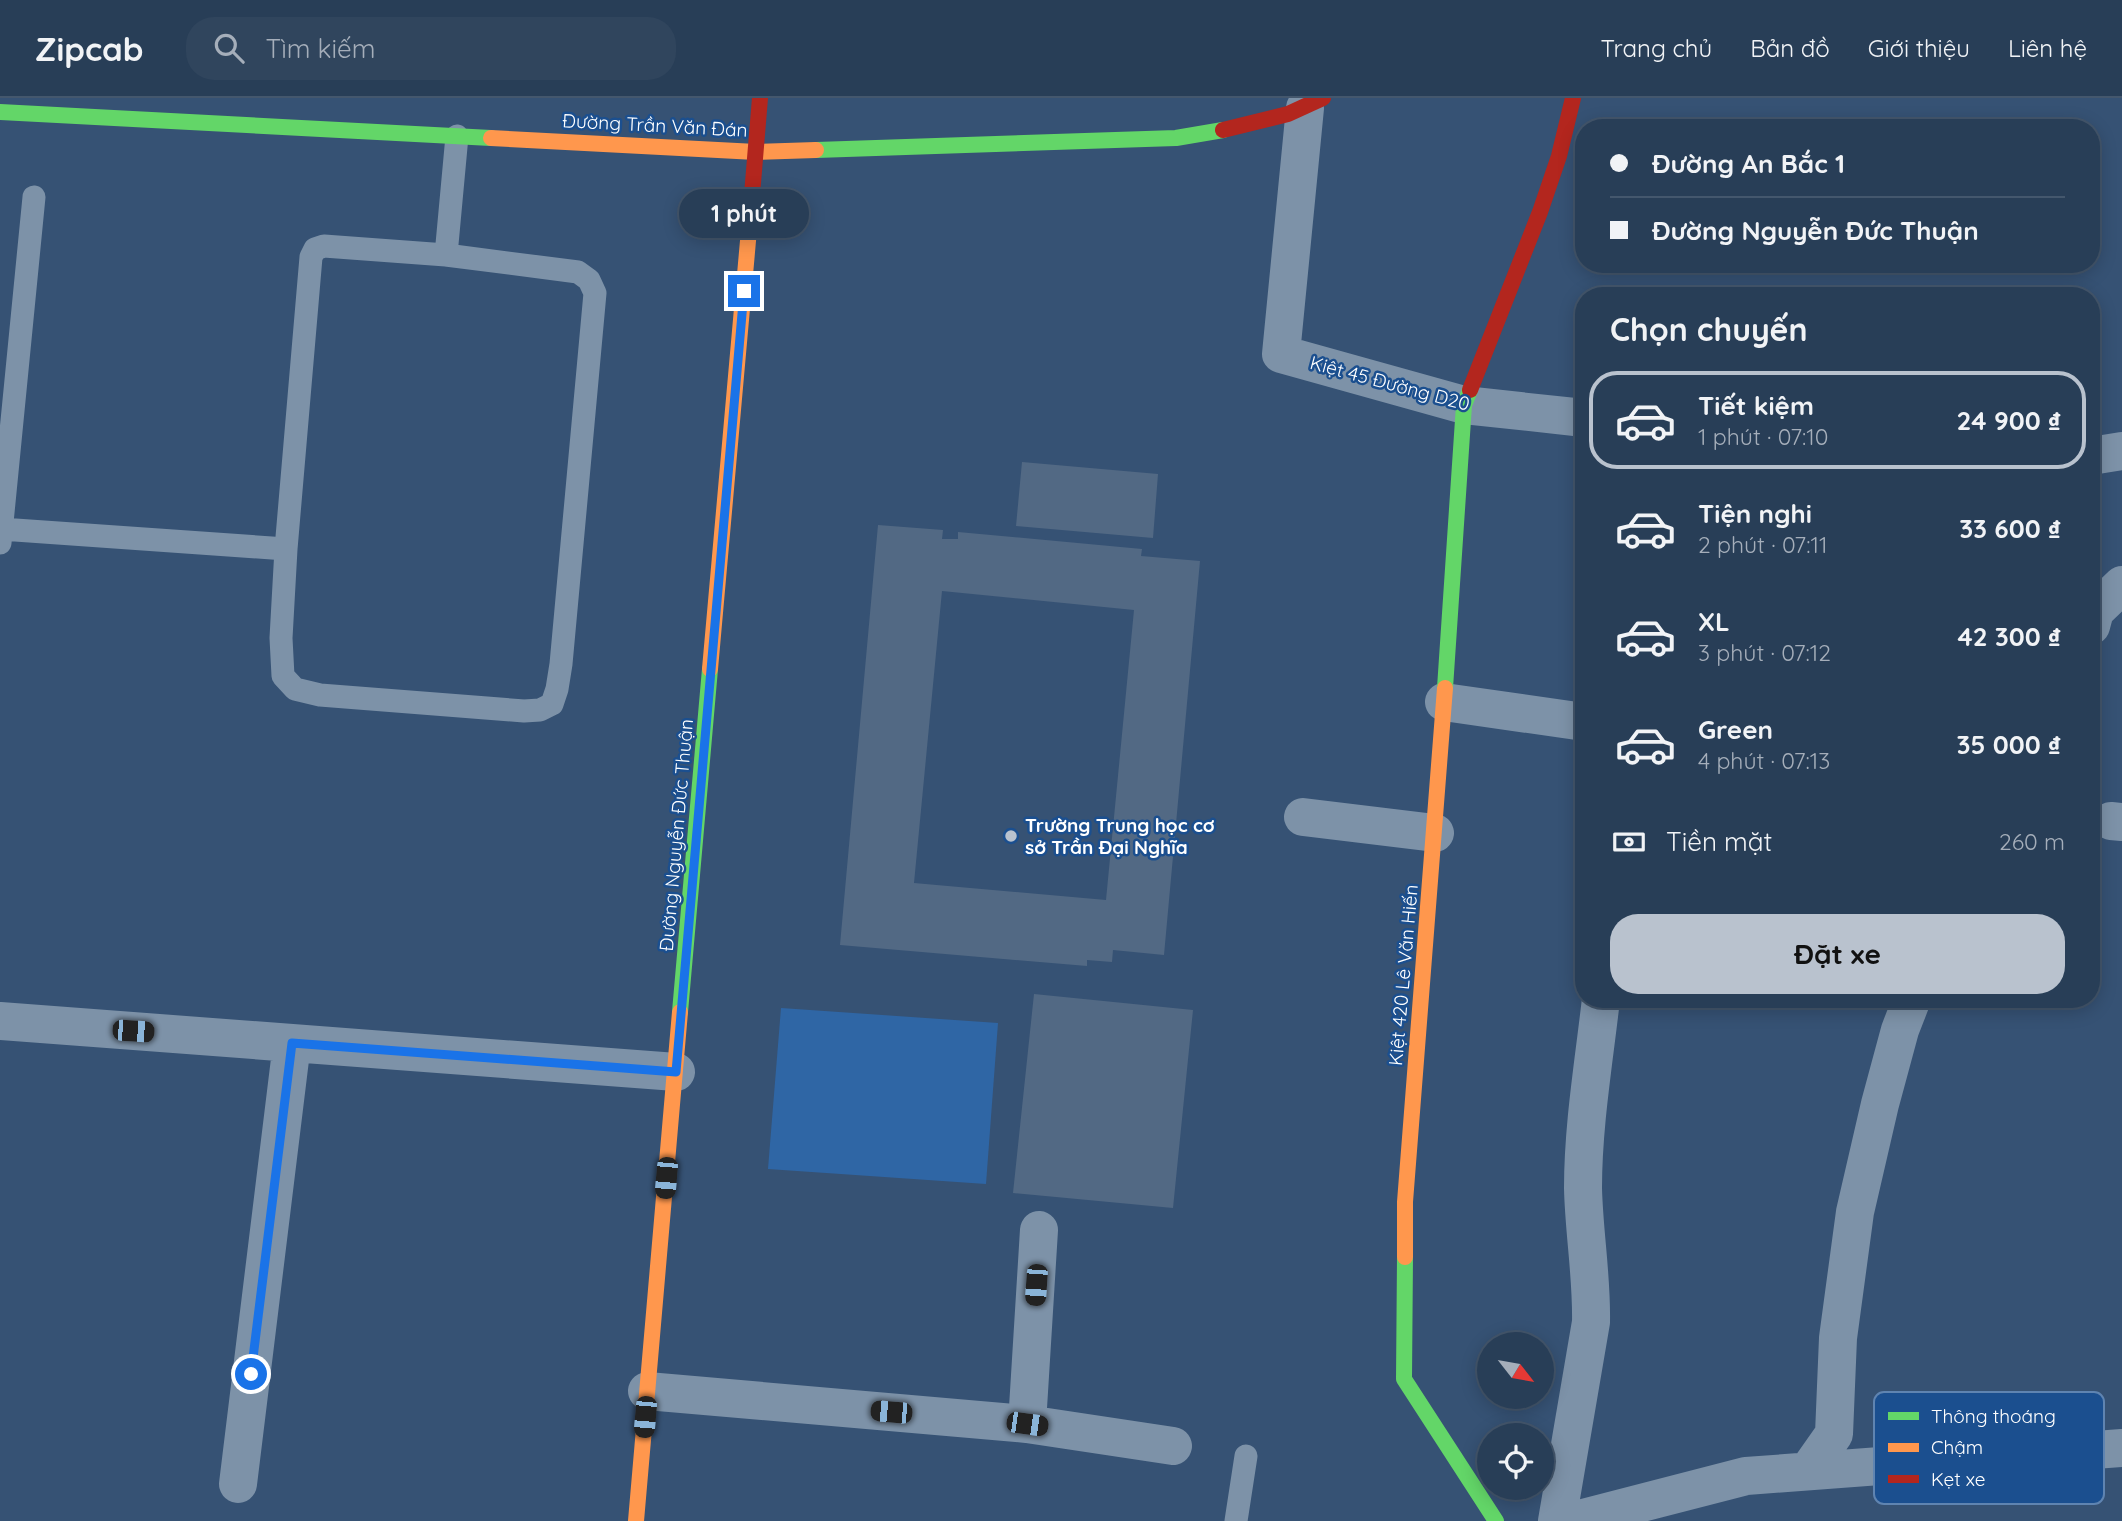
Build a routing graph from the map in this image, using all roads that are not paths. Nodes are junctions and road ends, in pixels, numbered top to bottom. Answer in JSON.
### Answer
{"nodes":[{"id":1,"x":760,"y":98,"type":"edge"},
{"id":2,"x":1573,"y":98,"type":"edge"},
{"id":3,"x":1314,"y":103,"type":"edge"},
{"id":4,"x":165,"y":109,"type":"edge"},
{"id":5,"x":0,"y":112,"type":"edge"},
{"id":6,"x":457,"y":136,"type":"junction"},
{"id":7,"x":755,"y":152,"type":"junction"},
{"id":8,"x":34,"y":197,"type":"dead end"},
{"id":9,"x":446,"y":255,"type":"junction"},
{"id":10,"x":1464,"y":405,"type":"junction"},
{"id":11,"x":1575,"y":417,"type":"edge"},
{"id":12,"x":2122,"y":451,"type":"edge"},
{"id":13,"x":2100,"y":455,"type":"edge"},
{"id":14,"x":1,"y":536,"type":"edge"},
{"id":15,"x":286,"y":549,"type":"junction"},
{"id":16,"x":2122,"y":585,"type":"edge"},
{"id":17,"x":2100,"y":606,"type":"edge"},
{"id":18,"x":1444,"y":702,"type":"junction"},
{"id":19,"x":1575,"y":721,"type":"edge"},
{"id":20,"x":1303,"y":817,"type":"dead end"},
{"id":21,"x":1435,"y":833,"type":"junction"},
{"id":22,"x":1600,"y":1008,"type":"edge"},
{"id":23,"x":1909,"y":1008,"type":"edge"},
{"id":24,"x":0,"y":1021,"type":"edge"},
{"id":25,"x":292,"y":1043,"type":"junction"},
{"id":26,"x":676,"y":1072,"type":"junction"},
{"id":27,"x":1039,"y":1230,"type":"dead end"},
{"id":28,"x":647,"y":1391,"type":"junction"},
{"id":29,"x":1027,"y":1424,"type":"junction"},
{"id":30,"x":1173,"y":1446,"type":"dead end"},
{"id":31,"x":2122,"y":1448,"type":"edge"},
{"id":32,"x":2104,"y":1449,"type":"edge"},
{"id":33,"x":1246,"y":1456,"type":"dead end"},
{"id":34,"x":1874,"y":1466,"type":"edge"},
{"id":35,"x":1808,"y":1471,"type":"junction"},
{"id":36,"x":237,"y":1485,"type":"dead end"},
{"id":37,"x":636,"y":1521,"type":"edge"},
{"id":38,"x":1236,"y":1521,"type":"edge"},
{"id":39,"x":1496,"y":1521,"type":"edge"},
{"id":40,"x":1557,"y":1521,"type":"edge"},
{"id":41,"x":1572,"y":1521,"type":"edge"}],
"edges":[{"from":1,"to":7,"type":"street","name":"Đường Nguyễn Đức Thuận"},
{"from":2,"to":10,"type":"street","name":"Kiệt 420 Lê Văn Hiến"},
{"from":3,"to":7,"type":"street","name":"Đường Trần Văn Đán"},
{"from":3,"to":10,"type":"street","name":"Kiệt 45 Đường D20"},
{"from":4,"to":5,"type":"street","name":"Đường Trần Văn Đán"},
{"from":4,"to":6,"type":"street","name":"Đường Trần Văn Đán"},
{"from":6,"to":7,"type":"street","name":"Đường Trần Văn Đán"},
{"from":6,"to":9,"type":"lane"},
{"from":7,"to":26,"type":"street","name":"Đường Nguyễn Đức Thuận"},
{"from":8,"to":14,"type":"lane"},
{"from":9,"to":15,"type":"lane"},
{"from":9,"to":15,"type":"lane"},
{"from":10,"to":11,"type":"street","name":"Kiệt 45 Đường D20"},
{"from":10,"to":18,"type":"street","name":"Kiệt 420 Lê Văn Hiến"},
{"from":12,"to":13,"type":"street"},
{"from":14,"to":15,"type":"lane"},
{"from":16,"to":17,"type":"street"},
{"from":18,"to":19,"type":"street"},
{"from":18,"to":21,"type":"street","name":"Kiệt 420 Lê Văn Hiến"},
{"from":20,"to":21,"type":"street"},
{"from":21,"to":39,"type":"street","name":"Kiệt 420 Lê Văn Hiến"},
{"from":22,"to":40,"type":"street"},
{"from":23,"to":35,"type":"street"},
{"from":24,"to":25,"type":"street"},
{"from":25,"to":26,"type":"street"},
{"from":25,"to":36,"type":"street"},
{"from":26,"to":28,"type":"street","name":"Đường Nguyễn Đức Thuận"},
{"from":27,"to":29,"type":"street"},
{"from":28,"to":29,"type":"street"},
{"from":28,"to":37,"type":"street","name":"Đường Nguyễn Đức Thuận"},
{"from":29,"to":30,"type":"street"},
{"from":31,"to":32,"type":"street"},
{"from":33,"to":38,"type":"lane"},
{"from":34,"to":35,"type":"street"},
{"from":35,"to":41,"type":"street"}]}
